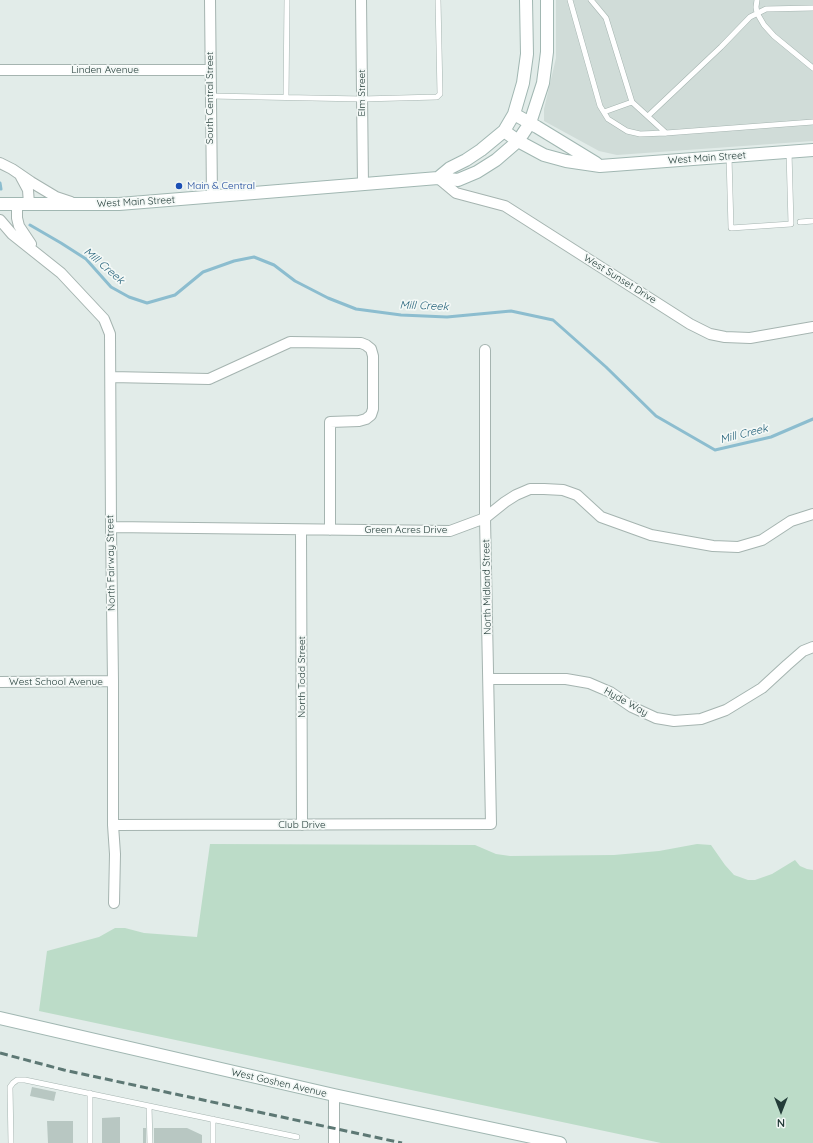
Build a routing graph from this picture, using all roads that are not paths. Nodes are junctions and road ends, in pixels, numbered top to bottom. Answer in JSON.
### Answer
{"nodes":[{"id":1,"x":210,"y":0,"type":"edge"},
{"id":2,"x":287,"y":0,"type":"edge"},
{"id":3,"x":362,"y":0,"type":"edge"},
{"id":4,"x":438,"y":0,"type":"edge"},
{"id":5,"x":526,"y":0,"type":"edge"},
{"id":6,"x":547,"y":0,"type":"edge"},
{"id":7,"x":570,"y":0,"type":"edge"},
{"id":8,"x":591,"y":0,"type":"edge"},
{"id":9,"x":757,"y":0,"type":"edge"},
{"id":10,"x":813,"y":8,"type":"edge"},
{"id":11,"x":757,"y":13,"type":"junction"},
{"id":12,"x":813,"y":68,"type":"edge"},
{"id":13,"x":0,"y":70,"type":"edge"},
{"id":14,"x":210,"y":70,"type":"junction"},
{"id":15,"x":210,"y":96,"type":"junction"},
{"id":16,"x":286,"y":97,"type":"junction"},
{"id":17,"x":362,"y":99,"type":"junction"},
{"id":18,"x":632,"y":102,"type":"junction"},
{"id":19,"x":604,"y":112,"type":"junction"},
{"id":20,"x":514,"y":114,"type":"junction"},
{"id":21,"x":648,"y":116,"type":"junction"},
{"id":22,"x":813,"y":122,"type":"edge"},
{"id":23,"x":530,"y":123,"type":"junction"},
{"id":24,"x":504,"y":131,"type":"junction"},
{"id":25,"x":666,"y":133,"type":"junction"},
{"id":26,"x":518,"y":141,"type":"junction"},
{"id":27,"x":813,"y":150,"type":"edge"},
{"id":28,"x":789,"y":152,"type":"junction"},
{"id":29,"x":729,"y":156,"type":"junction"},
{"id":30,"x":0,"y":163,"type":"edge"},
{"id":31,"x":600,"y":166,"type":"junction"},
{"id":32,"x":12,"y":169,"type":"junction"},
{"id":33,"x":438,"y":178,"type":"junction"},
{"id":34,"x":363,"y":185,"type":"junction"},
{"id":35,"x":212,"y":196,"type":"junction"},
{"id":36,"x":0,"y":204,"type":"edge"},
{"id":37,"x":23,"y":204,"type":"junction"},
{"id":38,"x":78,"y":204,"type":"junction"},
{"id":39,"x":0,"y":220,"type":"edge"},
{"id":40,"x":813,"y":221,"type":"edge"},
{"id":41,"x":800,"y":222,"type":"dead end"},
{"id":42,"x":36,"y":253,"type":"junction"},
{"id":43,"x":813,"y":327,"type":"edge"},
{"id":44,"x":486,"y":350,"type":"dead end"},
{"id":45,"x":111,"y":377,"type":"junction"},
{"id":46,"x":813,"y":514,"type":"edge"},
{"id":47,"x":485,"y":518,"type":"junction"},
{"id":48,"x":111,"y":527,"type":"junction"},
{"id":49,"x":301,"y":530,"type":"junction"},
{"id":50,"x":330,"y":530,"type":"junction"},
{"id":51,"x":813,"y":647,"type":"edge"},
{"id":52,"x":489,"y":679,"type":"junction"},
{"id":53,"x":113,"y":681,"type":"junction"},
{"id":54,"x":0,"y":682,"type":"edge"},
{"id":55,"x":491,"y":824,"type":"joint"},
{"id":56,"x":113,"y":825,"type":"junction"},
{"id":57,"x":302,"y":825,"type":"junction"},
{"id":58,"x":114,"y":903,"type":"dead end"},
{"id":59,"x":0,"y":1018,"type":"edge"},
{"id":60,"x":90,"y":1093,"type":"junction"},
{"id":61,"x":334,"y":1095,"type":"junction"},
{"id":62,"x":150,"y":1106,"type":"junction"},
{"id":63,"x":213,"y":1119,"type":"junction"},
{"id":64,"x":297,"y":1137,"type":"dead end"},
{"id":65,"x":554,"y":1142,"type":"edge"},
{"id":66,"x":11,"y":1143,"type":"edge"},
{"id":67,"x":90,"y":1143,"type":"edge"},
{"id":68,"x":150,"y":1143,"type":"edge"},
{"id":69,"x":213,"y":1143,"type":"edge"},
{"id":70,"x":334,"y":1143,"type":"edge"}],
"edges":[{"from":1,"to":14,"type":"street","name":"South Central Street"},
{"from":2,"to":16,"type":"lane"},
{"from":3,"to":17,"type":"street","name":"Elm Street"},
{"from":4,"to":17,"type":"lane"},
{"from":5,"to":20,"type":"street"},
{"from":6,"to":23,"type":"street"},
{"from":7,"to":19,"type":"lane"},
{"from":8,"to":18,"type":"lane"},
{"from":9,"to":11,"type":"lane"},
{"from":10,"to":11,"type":"lane"},
{"from":11,"to":12,"type":"lane"},
{"from":11,"to":21,"type":"lane"},
{"from":13,"to":14,"type":"street","name":"Linden Avenue"},
{"from":14,"to":15,"type":"street","name":"South Central Street"},
{"from":15,"to":16,"type":"lane"},
{"from":15,"to":35,"type":"street","name":"South Central Street"},
{"from":16,"to":17,"type":"lane"},
{"from":17,"to":34,"type":"street","name":"Elm Street"},
{"from":18,"to":19,"type":"lane"},
{"from":18,"to":21,"type":"lane"},
{"from":19,"to":25,"type":"lane"},
{"from":20,"to":23,"type":"street"},
{"from":20,"to":24,"type":"street"},
{"from":21,"to":25,"type":"lane"},
{"from":22,"to":25,"type":"lane"},
{"from":23,"to":26,"type":"street"},
{"from":23,"to":31,"type":"street"},
{"from":24,"to":26,"type":"street","name":"West Main Street"},
{"from":24,"to":33,"type":"street"},
{"from":26,"to":31,"type":"street","name":"West Main Street"},
{"from":26,"to":33,"type":"street","name":"West Main Street"},
{"from":27,"to":28,"type":"street","name":"West Main Street"},
{"from":28,"to":29,"type":"street","name":"West Main Street"},
{"from":28,"to":29,"type":"lane"},
{"from":29,"to":31,"type":"street","name":"West Main Street"},
{"from":30,"to":32,"type":"street"},
{"from":32,"to":37,"type":"street","name":"North Fairway Street"},
{"from":32,"to":38,"type":"street"},
{"from":33,"to":34,"type":"street","name":"West Main Street"},
{"from":33,"to":43,"type":"street","name":"West Sunset Drive"},
{"from":34,"to":35,"type":"street","name":"West Main Street"},
{"from":35,"to":38,"type":"street","name":"West Main Street"},
{"from":36,"to":37,"type":"street","name":"West Main Street"},
{"from":37,"to":38,"type":"street","name":"West Main Street"},
{"from":37,"to":42,"type":"street","name":"North Fairway Street"},
{"from":39,"to":42,"type":"street","name":"North Fairway Street"},
{"from":40,"to":41,"type":"lane"},
{"from":42,"to":45,"type":"street","name":"North Fairway Street"},
{"from":44,"to":47,"type":"street","name":"North Midland Street"},
{"from":45,"to":48,"type":"street","name":"North Fairway Street"},
{"from":45,"to":50,"type":"street"},
{"from":46,"to":47,"type":"street","name":"Green Acres Drive"},
{"from":47,"to":50,"type":"street","name":"Green Acres Drive"},
{"from":47,"to":52,"type":"street","name":"North Midland Street"},
{"from":48,"to":49,"type":"street","name":"Green Acres Drive"},
{"from":48,"to":53,"type":"street","name":"North Fairway Street"},
{"from":49,"to":50,"type":"street","name":"Green Acres Drive"},
{"from":49,"to":57,"type":"street","name":"North Todd Street"},
{"from":51,"to":52,"type":"street","name":"Hyde Way"},
{"from":52,"to":55,"type":"street","name":"North Midland Street"},
{"from":53,"to":54,"type":"street","name":"West School Avenue"},
{"from":53,"to":56,"type":"street","name":"North Fairway Street"},
{"from":55,"to":57,"type":"street","name":"Club Drive"},
{"from":56,"to":57,"type":"street","name":"Club Drive"},
{"from":56,"to":58,"type":"street","name":"North Fairway Street"},
{"from":59,"to":61,"type":"street","name":"West Goshen Avenue"},
{"from":60,"to":62,"type":"lane"},
{"from":60,"to":66,"type":"lane"},
{"from":60,"to":67,"type":"lane"},
{"from":61,"to":65,"type":"street","name":"West Goshen Avenue"},
{"from":61,"to":70,"type":"street"},
{"from":62,"to":63,"type":"lane"},
{"from":62,"to":68,"type":"lane"},
{"from":63,"to":64,"type":"lane"},
{"from":63,"to":69,"type":"lane"}]}
